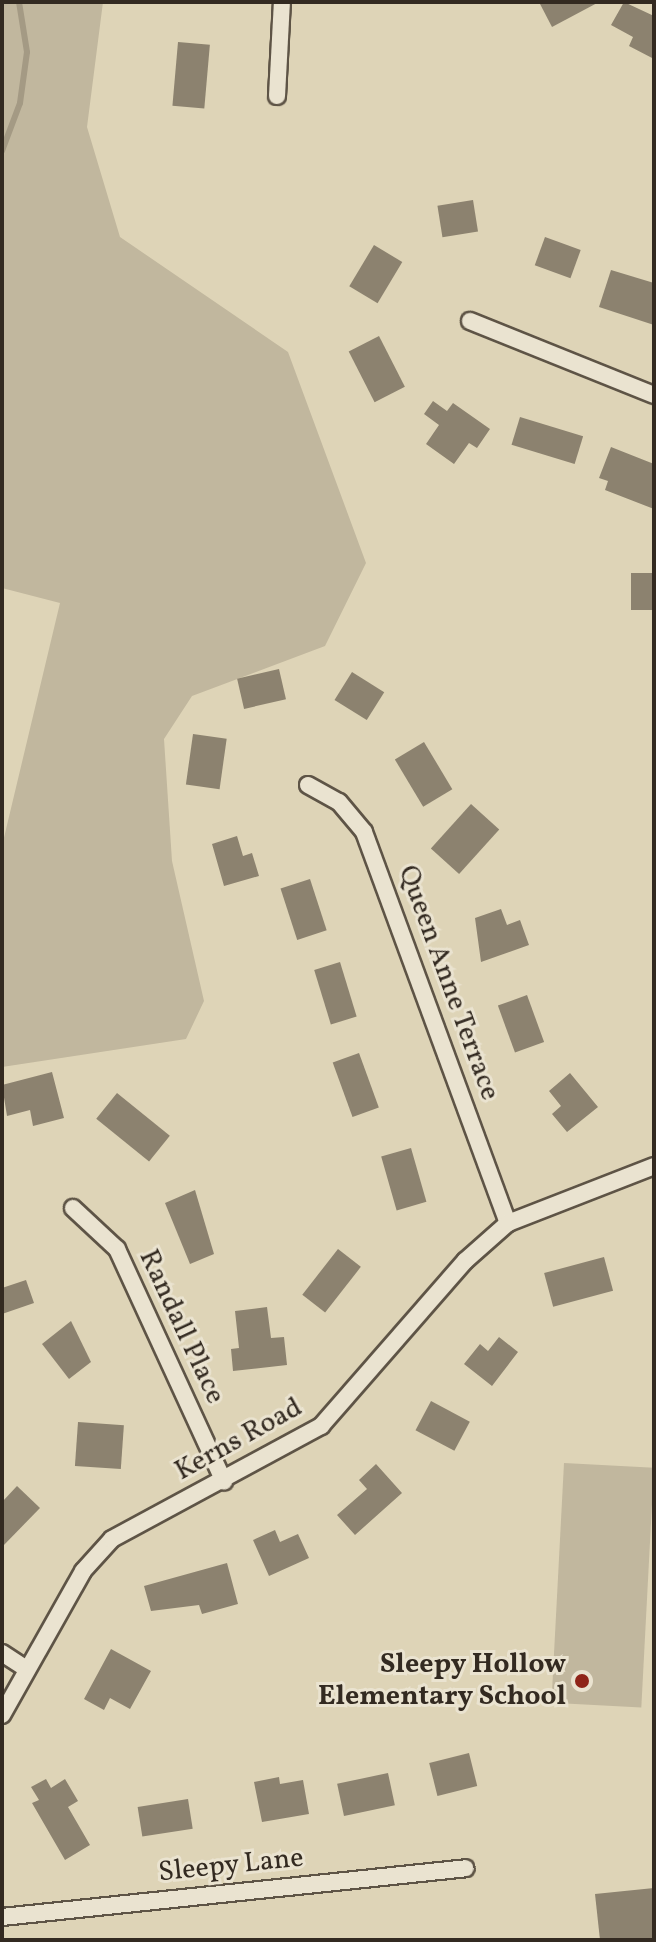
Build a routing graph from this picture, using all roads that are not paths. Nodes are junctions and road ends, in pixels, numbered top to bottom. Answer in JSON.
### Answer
{"nodes":[{"id":1,"x":282,"y":2,"type":"edge"},
{"id":2,"x":277,"y":96,"type":"dead end"},
{"id":3,"x":470,"y":321,"type":"dead end"},
{"id":4,"x":654,"y":395,"type":"edge"},
{"id":5,"x":308,"y":785,"type":"dead end"},
{"id":6,"x":654,"y":1166,"type":"edge"},
{"id":7,"x":73,"y":1208,"type":"dead end"},
{"id":8,"x":508,"y":1223,"type":"junction"},
{"id":9,"x":224,"y":1482,"type":"junction"},
{"id":10,"x":2,"y":1653,"type":"edge"},
{"id":11,"x":27,"y":1669,"type":"junction"},
{"id":12,"x":2,"y":1715,"type":"edge"},
{"id":13,"x":465,"y":1868,"type":"dead end"},
{"id":14,"x":2,"y":1917,"type":"edge"}],
"edges":[{"from":1,"to":2,"type":"street"},
{"from":3,"to":4,"type":"street"},
{"from":5,"to":8,"type":"street","name":"Queen Anne Terrace"},
{"from":6,"to":8,"type":"street","name":"Kerns Road"},
{"from":7,"to":9,"type":"street","name":"Randall Place"},
{"from":8,"to":9,"type":"street","name":"Kerns Road"},
{"from":9,"to":11,"type":"street","name":"Kerns Road"},
{"from":10,"to":11,"type":"street"},
{"from":11,"to":12,"type":"street","name":"Kerns Road"},
{"from":13,"to":14,"type":"street","name":"Sleepy Lane"}]}
